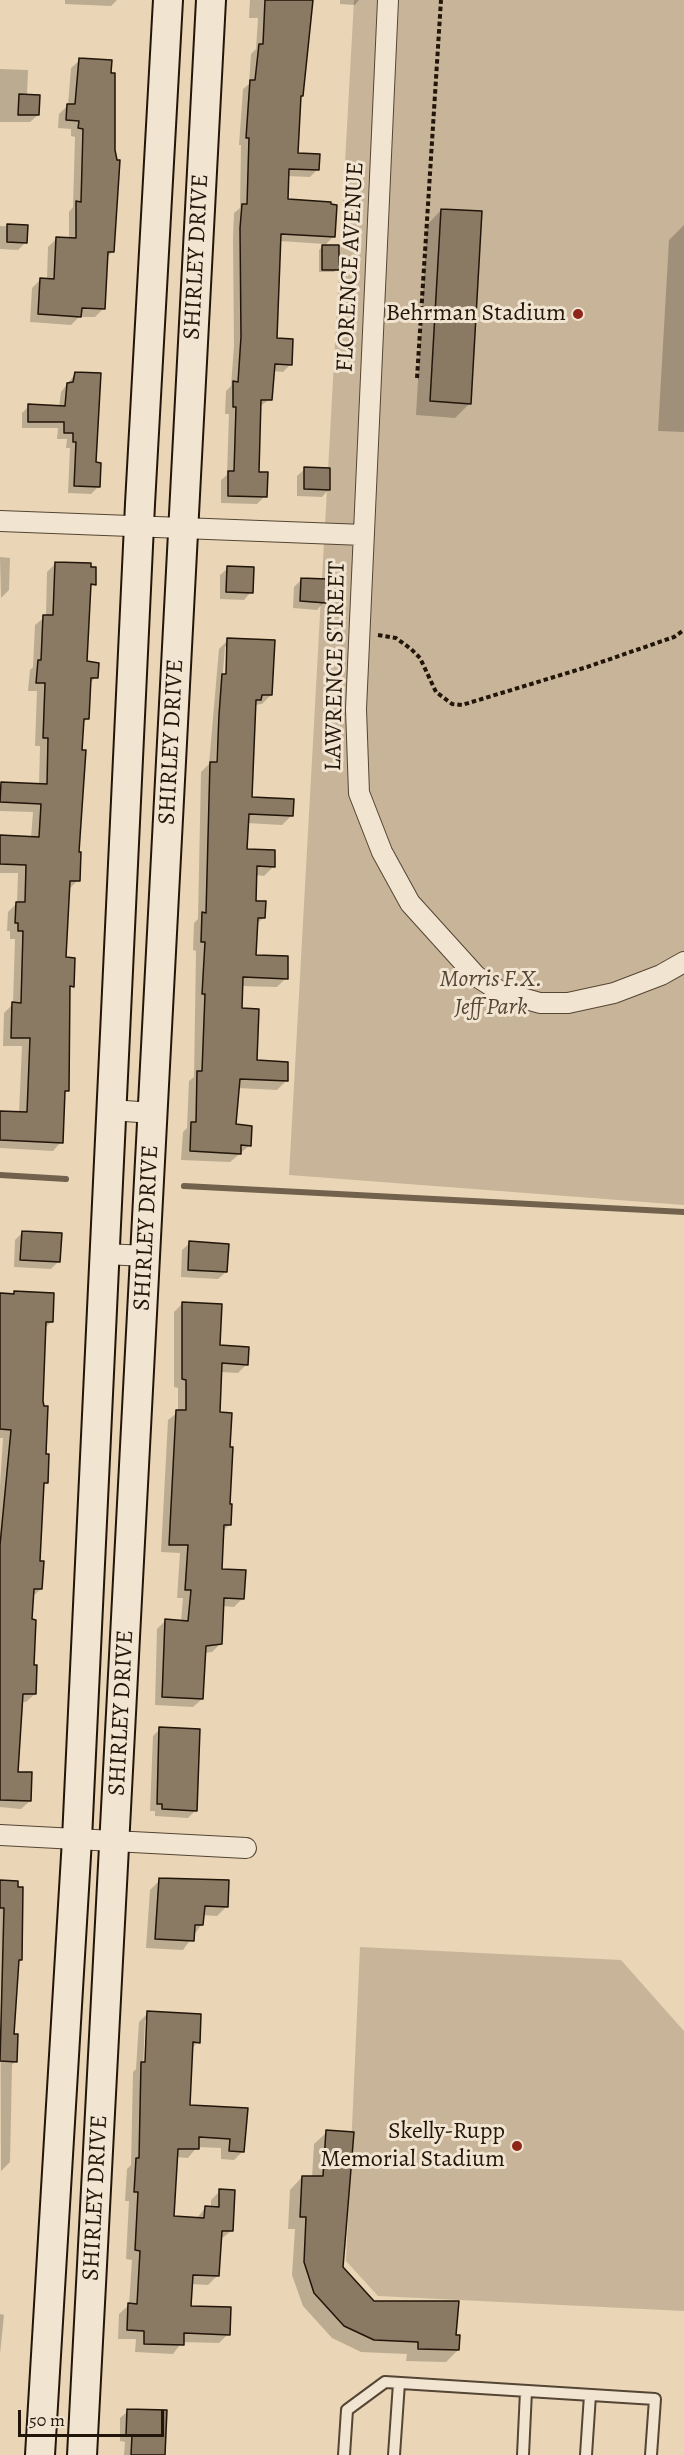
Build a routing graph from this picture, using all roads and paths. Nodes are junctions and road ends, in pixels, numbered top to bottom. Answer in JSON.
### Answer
{"nodes":[{"id":1,"x":168,"y":0,"type":"edge"},
{"id":2,"x":211,"y":0,"type":"edge"},
{"id":3,"x":388,"y":0,"type":"edge"},
{"id":4,"x":441,"y":0,"type":"edge"},
{"id":5,"x":417,"y":378,"type":"dead end"},
{"id":6,"x":0,"y":521,"type":"edge"},
{"id":7,"x":139,"y":528,"type":"junction"},
{"id":8,"x":183,"y":529,"type":"junction"},
{"id":9,"x":364,"y":536,"type":"junction"},
{"id":10,"x":684,"y":630,"type":"edge"},
{"id":11,"x":359,"y":635,"type":"junction"},
{"id":12,"x":684,"y":962,"type":"edge"},
{"id":13,"x":111,"y":1110,"type":"junction"},
{"id":14,"x":153,"y":1113,"type":"junction"},
{"id":15,"x":105,"y":1254,"type":"junction"},
{"id":16,"x":146,"y":1256,"type":"junction"},
{"id":17,"x":0,"y":1835,"type":"edge"},
{"id":18,"x":77,"y":1839,"type":"junction"},
{"id":19,"x":116,"y":1841,"type":"junction"},
{"id":20,"x":246,"y":1848,"type":"dead end"},
{"id":21,"x":399,"y":2383,"type":"junction"},
{"id":22,"x":525,"y":2391,"type":"junction"},
{"id":23,"x":590,"y":2395,"type":"junction"},
{"id":24,"x":40,"y":2455,"type":"edge"},
{"id":25,"x":82,"y":2455,"type":"edge"},
{"id":26,"x":344,"y":2455,"type":"edge"},
{"id":27,"x":394,"y":2455,"type":"edge"},
{"id":28,"x":523,"y":2455,"type":"edge"},
{"id":29,"x":586,"y":2455,"type":"edge"},
{"id":30,"x":651,"y":2455,"type":"edge"}],
"edges":[{"from":1,"to":7,"type":"street","name":"SHIRLEY DRIVE"},
{"from":2,"to":8,"type":"street","name":"SHIRLEY DRIVE"},
{"from":3,"to":9,"type":"street","name":"FLORENCE AVENUE"},
{"from":4,"to":5,"type":"path"},
{"from":6,"to":7,"type":"street","name":"LAWRENCE STREET"},
{"from":7,"to":8,"type":"street","name":"LAWRENCE STREET"},
{"from":7,"to":13,"type":"street","name":"SHIRLEY DRIVE"},
{"from":8,"to":9,"type":"street","name":"LAWRENCE STREET"},
{"from":8,"to":14,"type":"street","name":"SHIRLEY DRIVE"},
{"from":9,"to":11,"type":"street","name":"LAWRENCE STREET"},
{"from":10,"to":11,"type":"path"},
{"from":11,"to":12,"type":"street","name":"LAWRENCE STREET"},
{"from":13,"to":14,"type":"street"},
{"from":13,"to":15,"type":"street","name":"SHIRLEY DRIVE"},
{"from":14,"to":16,"type":"street","name":"SHIRLEY DRIVE"},
{"from":15,"to":16,"type":"street"},
{"from":15,"to":18,"type":"street","name":"SHIRLEY DRIVE"},
{"from":16,"to":19,"type":"street","name":"SHIRLEY DRIVE"},
{"from":17,"to":18,"type":"street"},
{"from":18,"to":19,"type":"street"},
{"from":18,"to":24,"type":"street","name":"SHIRLEY DRIVE"},
{"from":19,"to":20,"type":"street"},
{"from":19,"to":25,"type":"street","name":"SHIRLEY DRIVE"},
{"from":21,"to":22,"type":"lane"},
{"from":21,"to":26,"type":"lane"},
{"from":21,"to":27,"type":"lane"},
{"from":22,"to":23,"type":"lane"},
{"from":22,"to":28,"type":"lane"},
{"from":23,"to":29,"type":"lane"},
{"from":23,"to":30,"type":"lane"}]}
